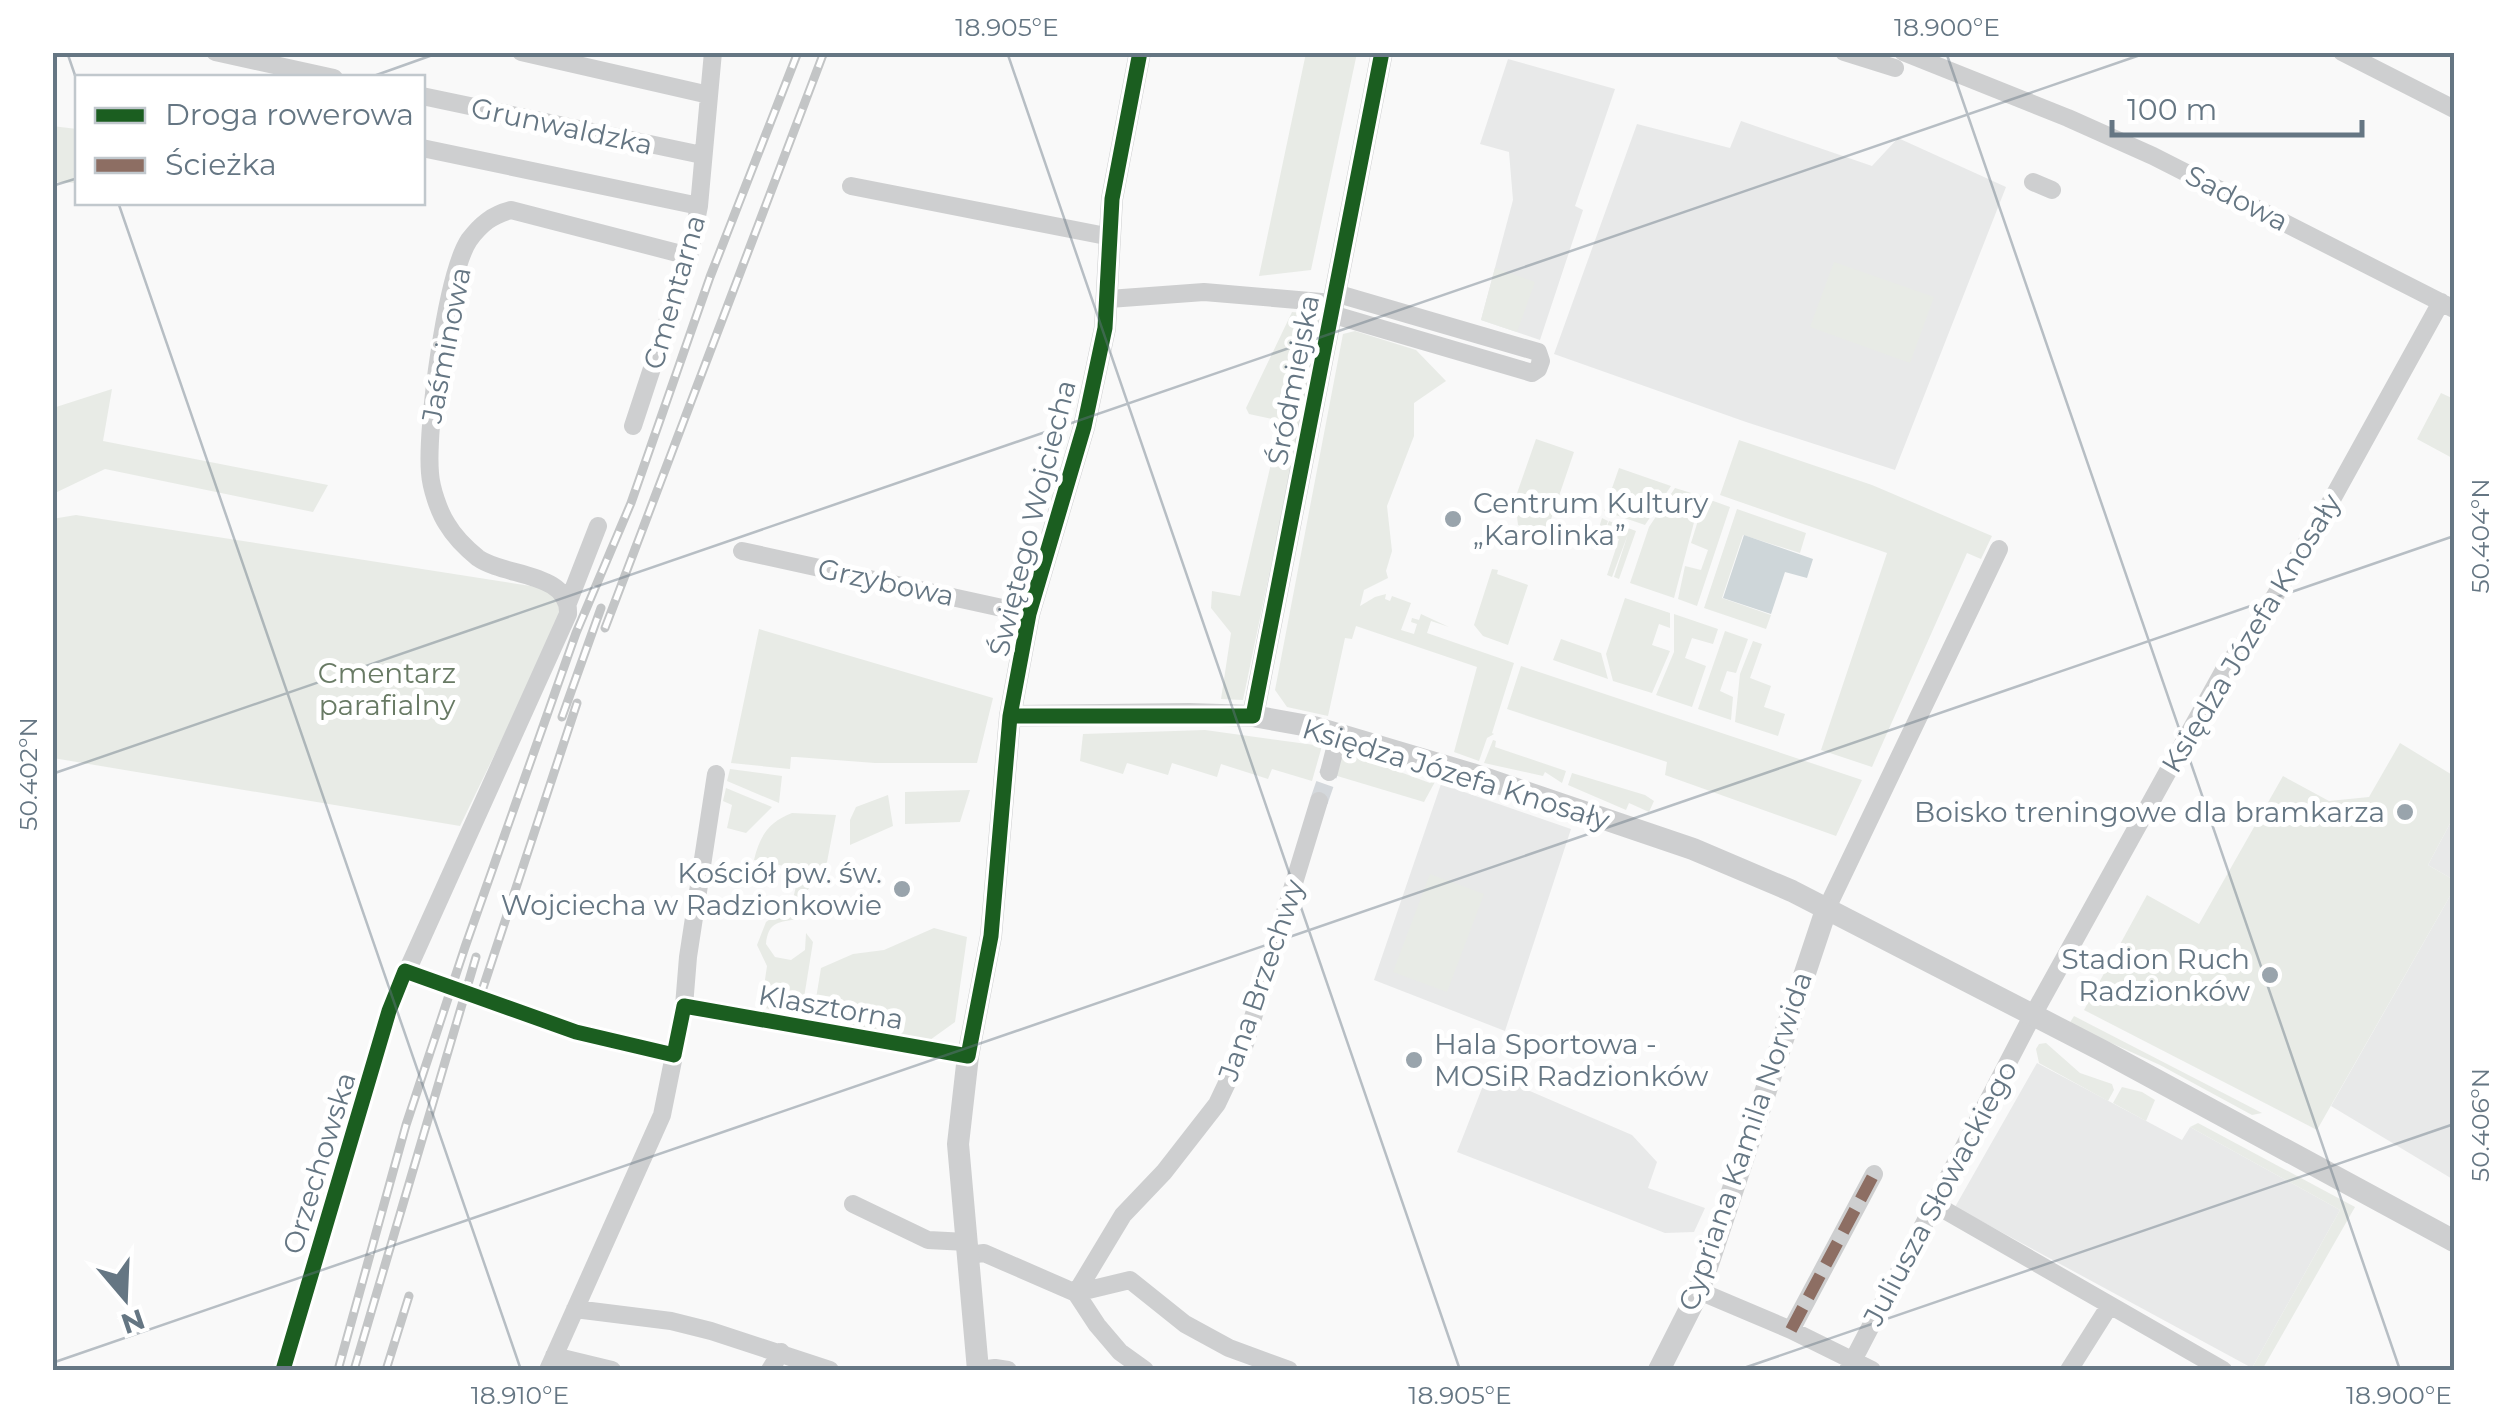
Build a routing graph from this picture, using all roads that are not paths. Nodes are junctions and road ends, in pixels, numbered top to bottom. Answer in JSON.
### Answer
{"nodes":[{"id":1,"x":215,"y":52,"type":"edge"},
{"id":2,"x":521,"y":52,"type":"edge"},
{"id":3,"x":714,"y":52,"type":"edge"},
{"id":4,"x":1140,"y":52,"type":"edge"},
{"id":5,"x":1382,"y":52,"type":"edge"},
{"id":6,"x":1844,"y":52,"type":"edge"},
{"id":7,"x":2342,"y":52,"type":"edge"},
{"id":8,"x":1899,"y":60,"type":"edge"},
{"id":9,"x":320,"y":75,"type":"edge"},
{"id":10,"x":709,"y":95,"type":"junction"},
{"id":11,"x":425,"y":97,"type":"edge"},
{"id":12,"x":2454,"y":109,"type":"edge"},
{"id":13,"x":425,"y":149,"type":"edge"},
{"id":14,"x":702,"y":155,"type":"junction"},
{"id":15,"x":2033,"y":182,"type":"dead end"},
{"id":16,"x":851,"y":186,"type":"dead end"},
{"id":17,"x":2052,"y":190,"type":"dead end"},
{"id":18,"x":700,"y":206,"type":"junction"},
{"id":19,"x":1111,"y":236,"type":"junction"},
{"id":20,"x":689,"y":256,"type":"junction"},
{"id":21,"x":1109,"y":299,"type":"junction"},
{"id":22,"x":1333,"y":303,"type":"junction"},
{"id":23,"x":2448,"y":306,"type":"edge"},
{"id":24,"x":633,"y":426,"type":"dead end"},
{"id":25,"x":598,"y":526,"type":"dead end"},
{"id":26,"x":1999,"y":549,"type":"dead end"},
{"id":27,"x":742,"y":551,"type":"dead end"},
{"id":28,"x":568,"y":608,"type":"junction"},
{"id":29,"x":1029,"y":614,"type":"junction"},
{"id":30,"x":1010,"y":716,"type":"junction"},
{"id":31,"x":1253,"y":716,"type":"junction"},
{"id":32,"x":1340,"y":733,"type":"junction"},
{"id":33,"x":1328,"y":772,"type":"tunnel mouth"},
{"id":34,"x":716,"y":774,"type":"dead end"},
{"id":35,"x":1319,"y":800,"type":"tunnel mouth"},
{"id":36,"x":1826,"y":910,"type":"junction"},
{"id":37,"x":684,"y":1006,"type":"junction"},
{"id":38,"x":2034,"y":1017,"type":"junction"},
{"id":39,"x":968,"y":1056,"type":"junction"},
{"id":40,"x":1874,"y":1174,"type":"dead end"},
{"id":41,"x":853,"y":1204,"type":"dead end"},
{"id":42,"x":1934,"y":1204,"type":"junction"},
{"id":43,"x":2454,"y":1241,"type":"edge"},
{"id":44,"x":968,"y":1248,"type":"junction"},
{"id":45,"x":1699,"y":1290,"type":"junction"},
{"id":46,"x":1076,"y":1293,"type":"junction"},
{"id":47,"x":2110,"y":1305,"type":"junction"},
{"id":48,"x":576,"y":1309,"type":"junction"},
{"id":49,"x":1791,"y":1330,"type":"junction"},
{"id":50,"x":781,"y":1352,"type":"junction"},
{"id":51,"x":551,"y":1364,"type":"edge"},
{"id":52,"x":1850,"y":1366,"type":"edge"},
{"id":53,"x":282,"y":1370,"type":"edge"},
{"id":54,"x":612,"y":1370,"type":"edge"},
{"id":55,"x":770,"y":1370,"type":"edge"},
{"id":56,"x":830,"y":1370,"type":"edge"},
{"id":57,"x":978,"y":1370,"type":"edge"},
{"id":58,"x":1008,"y":1370,"type":"edge"},
{"id":59,"x":1144,"y":1370,"type":"edge"},
{"id":60,"x":1290,"y":1370,"type":"edge"},
{"id":61,"x":1659,"y":1370,"type":"edge"},
{"id":62,"x":1872,"y":1370,"type":"edge"},
{"id":63,"x":2069,"y":1370,"type":"edge"},
{"id":64,"x":2223,"y":1370,"type":"edge"}],
"edges":[{"from":1,"to":9,"type":"street"},
{"from":2,"to":10,"type":"street"},
{"from":3,"to":10,"type":"street","name":"Cmentarna"},
{"from":4,"to":19,"type":"street","name":"Świętego Wojciecha"},
{"from":5,"to":22,"type":"street","name":"Śródmiejska"},
{"from":6,"to":8,"type":"street","name":"Sadowa"},
{"from":7,"to":12,"type":"street"},
{"from":8,"to":23,"type":"street","name":"Sadowa"},
{"from":10,"to":14,"type":"street","name":"Cmentarna"},
{"from":11,"to":14,"type":"street","name":"Grunwaldzka"},
{"from":13,"to":18,"type":"street"},
{"from":14,"to":18,"type":"street","name":"Cmentarna"},
{"from":15,"to":17,"type":"street"},
{"from":16,"to":19,"type":"street"},
{"from":18,"to":20,"type":"street","name":"Cmentarna"},
{"from":19,"to":21,"type":"street","name":"Świętego Wojciecha"},
{"from":20,"to":24,"type":"street","name":"Cmentarna"},
{"from":20,"to":28,"type":"street","name":"Jaśminowa"},
{"from":21,"to":22,"type":"street","name":"Śródmiejska"},
{"from":21,"to":29,"type":"street","name":"Świętego Wojciecha"},
{"from":22,"to":22,"type":"street"},
{"from":22,"to":31,"type":"street","name":"Śródmiejska"},
{"from":23,"to":38,"type":"street","name":"Księdza Józefa Knosały"},
{"from":25,"to":28,"type":"street","name":"Orzechowska"},
{"from":26,"to":36,"type":"street"},
{"from":27,"to":29,"type":"street","name":"Grzybowa"},
{"from":28,"to":53,"type":"street","name":"Orzechowska"},
{"from":29,"to":30,"type":"street","name":"Świętego Wojciecha"},
{"from":30,"to":31,"type":"street","name":"Księdza Józefa Knosały"},
{"from":30,"to":39,"type":"street","name":"Świętego Wojciecha"},
{"from":31,"to":32,"type":"street","name":"Księdza Józefa Knosały"},
{"from":32,"to":33,"type":"street"},
{"from":32,"to":36,"type":"street","name":"Księdza Józefa Knosały"},
{"from":34,"to":37,"type":"street"},
{"from":35,"to":46,"type":"street","name":"Jana Brzechwy"},
{"from":36,"to":38,"type":"street","name":"Księdza Józefa Knosały"},
{"from":36,"to":45,"type":"street","name":"Cypriana Kamila Norwida"},
{"from":37,"to":39,"type":"street","name":"Klasztorna"},
{"from":37,"to":48,"type":"street"},
{"from":38,"to":42,"type":"street","name":"Juliusza Słowackiego"},
{"from":38,"to":43,"type":"street","name":"Księdza Józefa Knosały"},
{"from":39,"to":44,"type":"street","name":"Świętego Wojciecha"},
{"from":40,"to":49,"type":"street"},
{"from":41,"to":44,"type":"street"},
{"from":42,"to":47,"type":"street"},
{"from":42,"to":52,"type":"street","name":"Juliusza Słowackiego"},
{"from":44,"to":46,"type":"street"},
{"from":44,"to":57,"type":"street","name":"Świętego Wojciecha"},
{"from":45,"to":49,"type":"street"},
{"from":45,"to":61,"type":"street","name":"Cypriana Kamila Norwida"},
{"from":46,"to":59,"type":"street"},
{"from":46,"to":60,"type":"street"},
{"from":47,"to":63,"type":"street"},
{"from":47,"to":64,"type":"street"},
{"from":48,"to":50,"type":"street"},
{"from":48,"to":51,"type":"street"},
{"from":49,"to":52,"type":"street"},
{"from":50,"to":55,"type":"street"},
{"from":50,"to":56,"type":"street"},
{"from":51,"to":54,"type":"street"},
{"from":52,"to":62,"type":"street"},
{"from":57,"to":58,"type":"street"}]}
